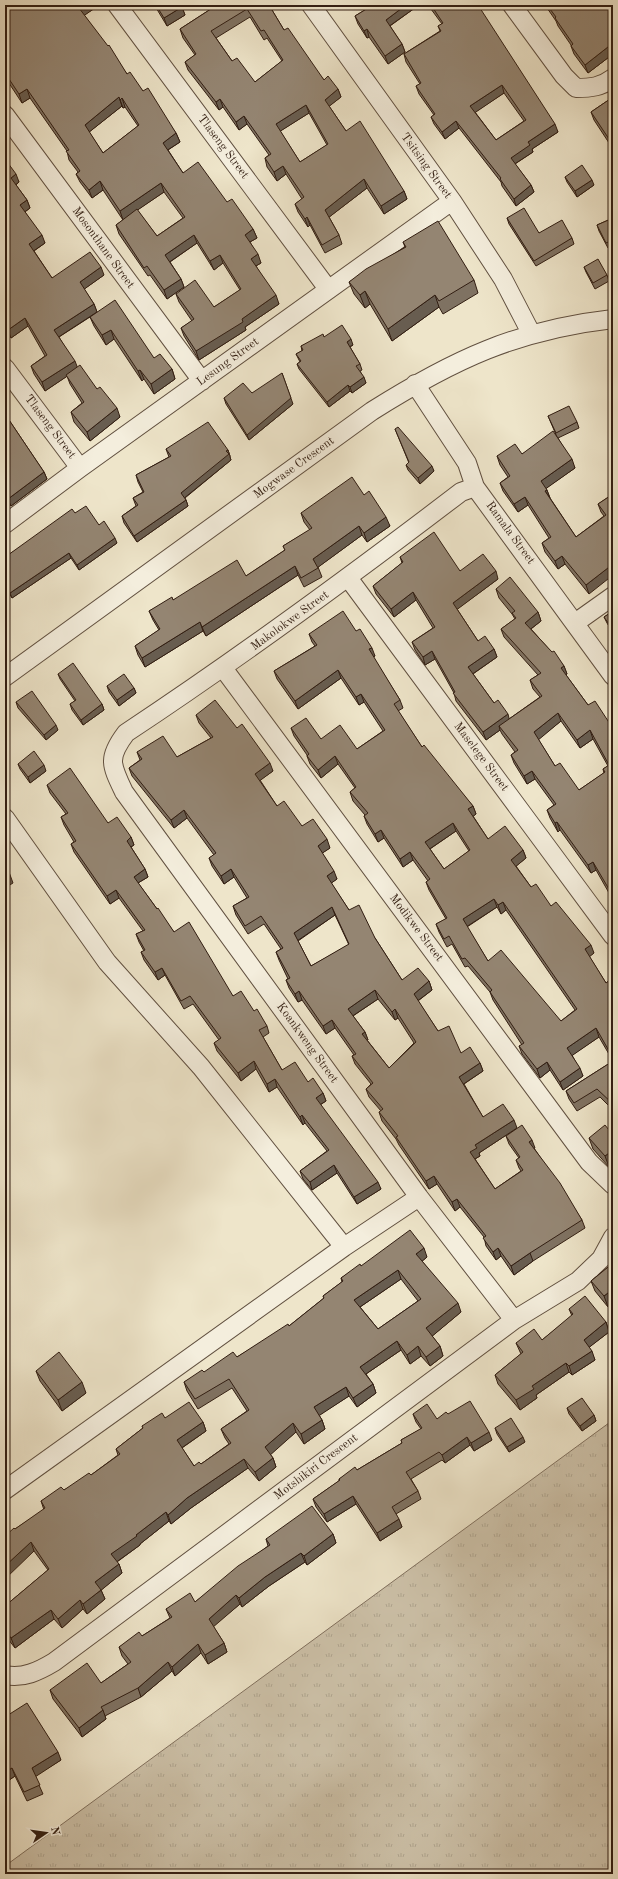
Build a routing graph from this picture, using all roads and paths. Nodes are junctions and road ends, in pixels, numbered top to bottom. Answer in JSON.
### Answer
{"nodes":[{"id":1,"x":117,"y":5,"type":"edge"},
{"id":2,"x":311,"y":5,"type":"edge"},
{"id":3,"x":512,"y":5,"type":"edge"},
{"id":4,"x":613,"y":78,"type":"edge"},
{"id":5,"x":5,"y":115,"type":"edge"},
{"id":6,"x":452,"y":201,"type":"junction"},
{"id":7,"x":328,"y":289,"type":"junction"},
{"id":8,"x":613,"y":319,"type":"edge"},
{"id":9,"x":531,"y":333,"type":"junction"},
{"id":10,"x":5,"y":368,"type":"edge"},
{"id":11,"x":202,"y":381,"type":"junction"},
{"id":12,"x":415,"y":384,"type":"junction"},
{"id":13,"x":80,"y":468,"type":"junction"},
{"id":14,"x":475,"y":486,"type":"junction"},
{"id":15,"x":5,"y":524,"type":"edge"},
{"id":16,"x":349,"y":579,"type":"junction"},
{"id":17,"x":613,"y":596,"type":"edge"},
{"id":18,"x":575,"y":623,"type":"junction"},
{"id":19,"x":223,"y":668,"type":"junction"},
{"id":20,"x":613,"y":676,"type":"edge"},
{"id":21,"x":5,"y":677,"type":"edge"},
{"id":22,"x":112,"y":760,"type":"joint"},
{"id":23,"x":5,"y":818,"type":"edge"},
{"id":24,"x":613,"y":936,"type":"edge"},
{"id":25,"x":613,"y":1185,"type":"edge"},
{"id":26,"x":418,"y":1197,"type":"junction"},
{"id":27,"x":613,"y":1236,"type":"edge"},
{"id":28,"x":344,"y":1247,"type":"junction"},
{"id":29,"x":514,"y":1320,"type":"junction"},
{"id":30,"x":5,"y":1490,"type":"edge"},
{"id":31,"x":5,"y":1675,"type":"edge"}],
"edges":[{"from":1,"to":7,"type":"street","name":"Tlaseng Street"},
{"from":2,"to":6,"type":"street","name":"Tsitsing Street"},
{"from":3,"to":4,"type":"street"},
{"from":5,"to":11,"type":"street","name":"Mosonthane Street"},
{"from":6,"to":7,"type":"street","name":"Lesung Street"},
{"from":6,"to":9,"type":"street","name":"Tsitsing Street"},
{"from":7,"to":11,"type":"street","name":"Lesung Street"},
{"from":8,"to":9,"type":"street","name":"Mogwase Crescent"},
{"from":9,"to":12,"type":"street","name":"Mogwase Crescent"},
{"from":10,"to":13,"type":"street","name":"Tlaseng Street"},
{"from":11,"to":13,"type":"street","name":"Lesung Street"},
{"from":12,"to":14,"type":"street","name":"Ramala Street"},
{"from":12,"to":21,"type":"street","name":"Mogwase Crescent"},
{"from":13,"to":15,"type":"street","name":"Lesung Street"},
{"from":14,"to":16,"type":"street","name":"Makolokwe Street"},
{"from":14,"to":18,"type":"street","name":"Ramala Street"},
{"from":16,"to":19,"type":"street","name":"Makolokwe Street"},
{"from":16,"to":24,"type":"street","name":"Maselege Street"},
{"from":17,"to":18,"type":"street"},
{"from":18,"to":20,"type":"street","name":"Ramala Street"},
{"from":19,"to":22,"type":"street","name":"Makolokwe Street"},
{"from":19,"to":25,"type":"street","name":"Modikwe Street"},
{"from":22,"to":26,"type":"street","name":"Koankweng Street"},
{"from":23,"to":28,"type":"street"},
{"from":26,"to":28,"type":"street"},
{"from":26,"to":29,"type":"street","name":"Koankweng Street"},
{"from":27,"to":29,"type":"street","name":"Motshikiri Crescent"},
{"from":28,"to":30,"type":"street"},
{"from":29,"to":31,"type":"street","name":"Motshikiri Crescent"}]}
